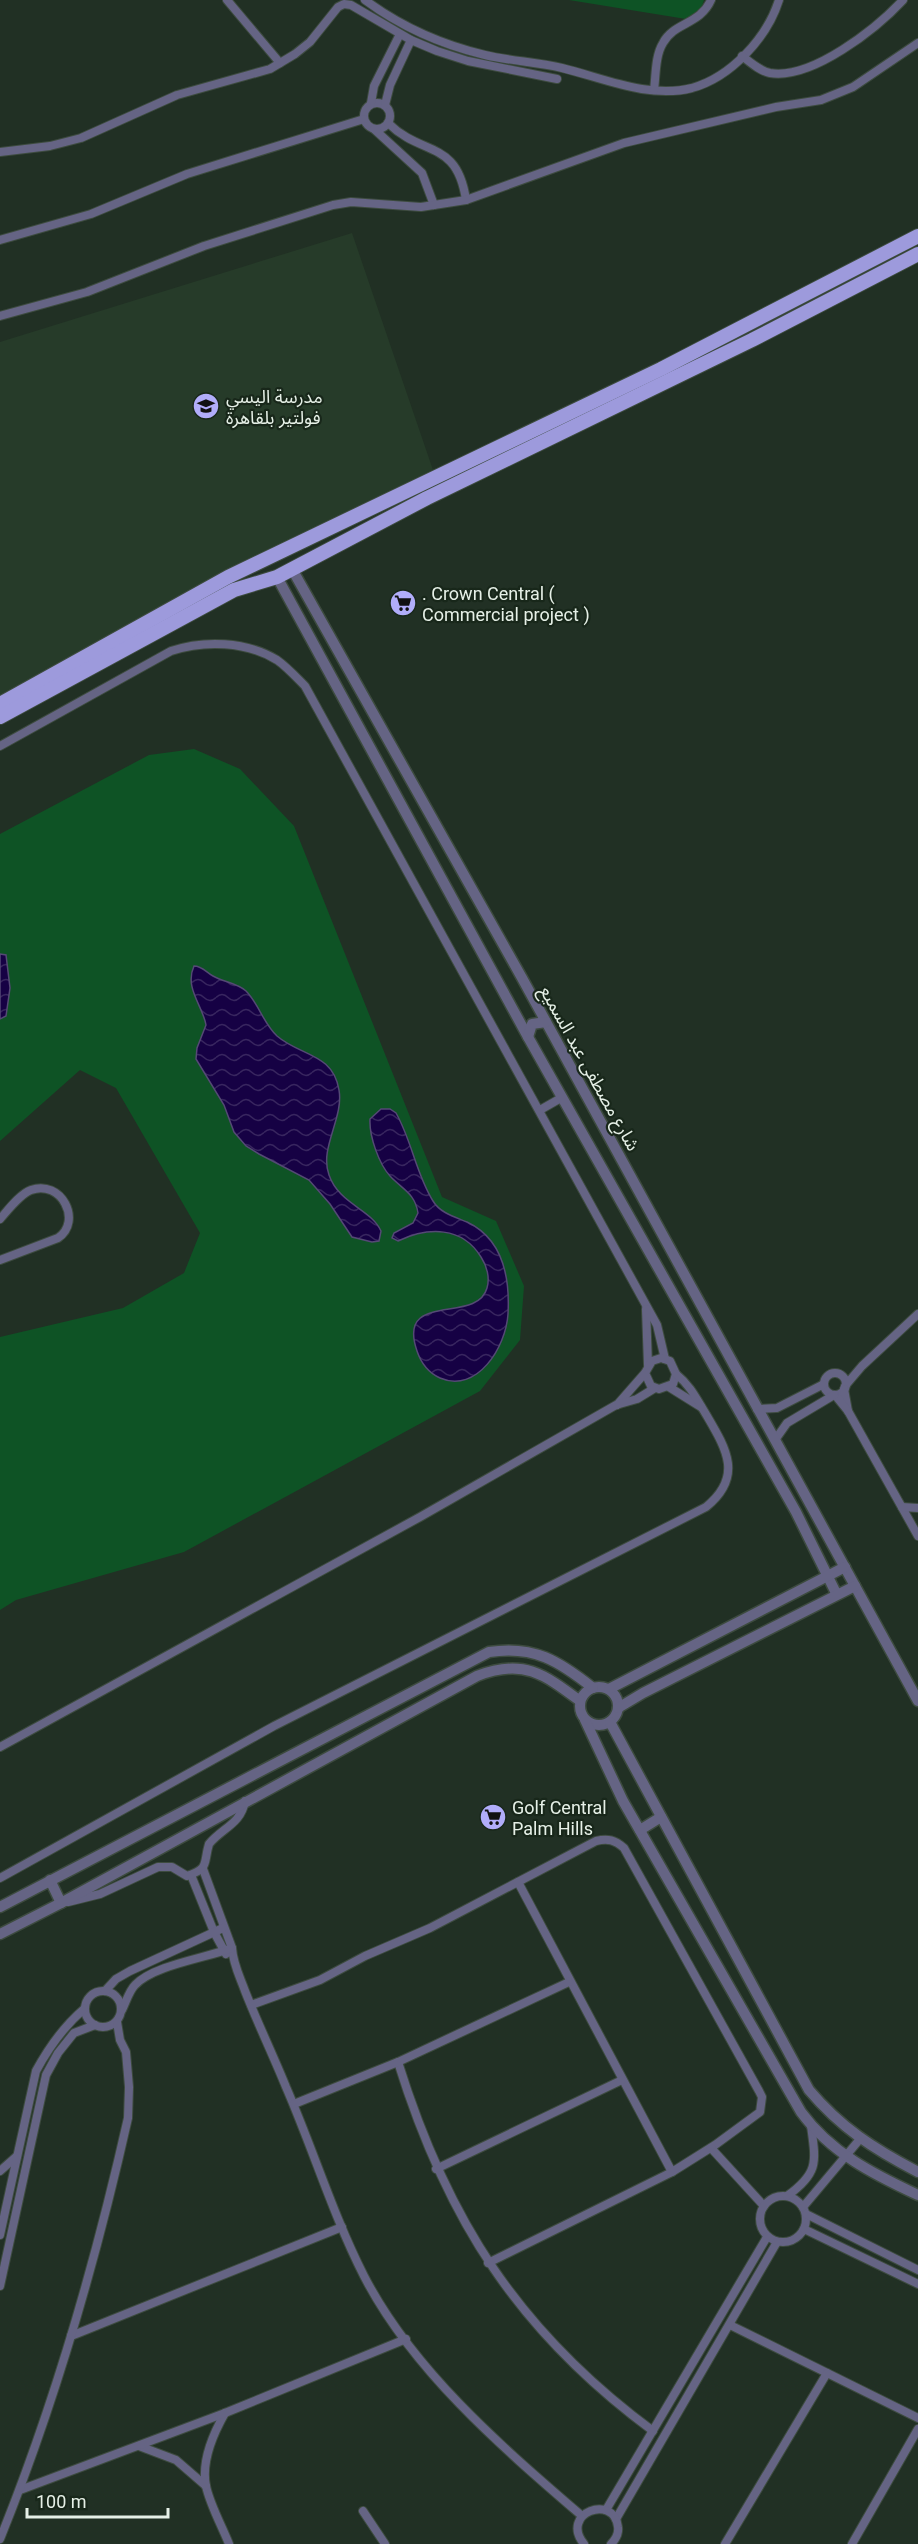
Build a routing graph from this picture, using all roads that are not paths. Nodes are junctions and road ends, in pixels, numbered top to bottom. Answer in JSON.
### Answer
{"nodes":[{"id":1,"x":227,"y":0,"type":"edge"},
{"id":2,"x":365,"y":0,"type":"edge"},
{"id":3,"x":711,"y":0,"type":"edge"},
{"id":4,"x":779,"y":0,"type":"edge"},
{"id":5,"x":903,"y":0,"type":"edge"},
{"id":6,"x":400,"y":34,"type":"junction"},
{"id":7,"x":411,"y":40,"type":"junction"},
{"id":8,"x":918,"y":43,"type":"edge"},
{"id":9,"x":742,"y":56,"type":"junction"},
{"id":10,"x":280,"y":63,"type":"junction"},
{"id":11,"x":557,"y":79,"type":"dead end"},
{"id":12,"x":654,"y":90,"type":"junction"},
{"id":13,"x":371,"y":103,"type":"junction"},
{"id":14,"x":385,"y":105,"type":"junction"},
{"id":15,"x":364,"y":119,"type":"junction"},
{"id":16,"x":388,"y":123,"type":"junction"},
{"id":17,"x":374,"y":129,"type":"junction"},
{"id":18,"x":401,"y":133,"type":"junction"},
{"id":19,"x":391,"y":146,"type":"junction"},
{"id":20,"x":0,"y":152,"type":"edge"},
{"id":21,"x":466,"y":200,"type":"junction"},
{"id":22,"x":434,"y":205,"type":"junction"},
{"id":23,"x":918,"y":236,"type":"edge"},
{"id":24,"x":0,"y":240,"type":"edge"},
{"id":25,"x":918,"y":254,"type":"edge"},
{"id":26,"x":0,"y":316,"type":"edge"},
{"id":27,"x":292,"y":569,"type":"junction"},
{"id":28,"x":277,"y":577,"type":"junction"},
{"id":29,"x":0,"y":704,"type":"edge"},
{"id":30,"x":0,"y":717,"type":"edge"},
{"id":31,"x":0,"y":746,"type":"edge"},
{"id":32,"x":522,"y":978,"type":"junction"},
{"id":33,"x":501,"y":987,"type":"junction"},
{"id":34,"x":546,"y":1022,"type":"junction"},
{"id":35,"x":528,"y":1037,"type":"junction"},
{"id":36,"x":561,"y":1098,"type":"junction"},
{"id":37,"x":540,"y":1110,"type":"junction"},
{"id":38,"x":0,"y":1219,"type":"edge"},
{"id":39,"x":0,"y":1260,"type":"edge"},
{"id":40,"x":646,"y":1306,"type":"junction"},
{"id":41,"x":918,"y":1314,"type":"edge"},
{"id":42,"x":665,"y":1359,"type":"junction"},
{"id":43,"x":862,"y":1366,"type":"junction"},
{"id":44,"x":647,"y":1369,"type":"junction"},
{"id":45,"x":676,"y":1374,"type":"junction"},
{"id":46,"x":838,"y":1374,"type":"junction"},
{"id":47,"x":824,"y":1384,"type":"junction"},
{"id":48,"x":669,"y":1387,"type":"junction"},
{"id":49,"x":655,"y":1388,"type":"junction"},
{"id":50,"x":845,"y":1388,"type":"junction"},
{"id":51,"x":835,"y":1395,"type":"junction"},
{"id":52,"x":616,"y":1406,"type":"junction"},
{"id":53,"x":702,"y":1407,"type":"junction"},
{"id":54,"x":758,"y":1409,"type":"junction"},
{"id":55,"x":848,"y":1411,"type":"junction"},
{"id":56,"x":775,"y":1440,"type":"junction"},
{"id":57,"x":902,"y":1507,"type":"junction"},
{"id":58,"x":918,"y":1508,"type":"edge"},
{"id":59,"x":918,"y":1522,"type":"edge"},
{"id":60,"x":916,"y":1534,"type":"edge"},
{"id":61,"x":844,"y":1567,"type":"junction"},
{"id":62,"x":827,"y":1575,"type":"junction"},
{"id":63,"x":855,"y":1586,"type":"junction"},
{"id":64,"x":836,"y":1593,"type":"junction"},
{"id":65,"x":593,"y":1688,"type":"junction"},
{"id":66,"x":609,"y":1689,"type":"junction"},
{"id":67,"x":580,"y":1701,"type":"junction"},
{"id":68,"x":918,"y":1701,"type":"edge"},
{"id":69,"x":618,"y":1708,"type":"junction"},
{"id":70,"x":585,"y":1720,"type":"junction"},
{"id":71,"x":610,"y":1722,"type":"junction"},
{"id":72,"x":0,"y":1747,"type":"edge"},
{"id":73,"x":295,"y":1751,"type":"junction"},
{"id":74,"x":304,"y":1769,"type":"junction"},
{"id":75,"x":245,"y":1801,"type":"junction"},
{"id":76,"x":661,"y":1817,"type":"junction"},
{"id":77,"x":640,"y":1830,"type":"junction"},
{"id":78,"x":202,"y":1869,"type":"junction"},
{"id":79,"x":191,"y":1875,"type":"junction"},
{"id":80,"x":0,"y":1878,"type":"edge"},
{"id":81,"x":50,"y":1880,"type":"junction"},
{"id":82,"x":518,"y":1882,"type":"junction"},
{"id":83,"x":61,"y":1903,"type":"junction"},
{"id":84,"x":0,"y":1907,"type":"edge"},
{"id":85,"x":223,"y":1928,"type":"junction"},
{"id":86,"x":214,"y":1932,"type":"junction"},
{"id":87,"x":0,"y":1934,"type":"edge"},
{"id":88,"x":227,"y":1950,"type":"junction"},
{"id":89,"x":569,"y":1982,"type":"junction"},
{"id":90,"x":105,"y":1990,"type":"junction"},
{"id":91,"x":251,"y":2005,"type":"junction"},
{"id":92,"x":84,"y":2009,"type":"junction"},
{"id":93,"x":122,"y":2010,"type":"junction"},
{"id":94,"x":117,"y":2022,"type":"junction"},
{"id":95,"x":95,"y":2025,"type":"junction"},
{"id":96,"x":398,"y":2062,"type":"junction"},
{"id":97,"x":622,"y":2080,"type":"junction"},
{"id":98,"x":294,"y":2104,"type":"junction"},
{"id":99,"x":811,"y":2126,"type":"junction"},
{"id":100,"x":860,"y":2139,"type":"junction"},
{"id":101,"x":711,"y":2148,"type":"junction"},
{"id":102,"x":18,"y":2156,"type":"junction"},
{"id":103,"x":846,"y":2157,"type":"junction"},
{"id":104,"x":436,"y":2169,"type":"junction"},
{"id":105,"x":0,"y":2171,"type":"edge"},
{"id":106,"x":672,"y":2172,"type":"junction"},
{"id":107,"x":918,"y":2172,"type":"edge"},
{"id":108,"x":918,"y":2195,"type":"edge"},
{"id":109,"x":788,"y":2196,"type":"junction"},
{"id":110,"x":764,"y":2206,"type":"junction"},
{"id":111,"x":804,"y":2211,"type":"junction"},
{"id":112,"x":342,"y":2227,"type":"junction"},
{"id":113,"x":804,"y":2229,"type":"junction"},
{"id":114,"x":0,"y":2235,"type":"edge"},
{"id":115,"x":767,"y":2237,"type":"junction"},
{"id":116,"x":777,"y":2242,"type":"junction"},
{"id":117,"x":488,"y":2263,"type":"junction"},
{"id":118,"x":918,"y":2270,"type":"edge"},
{"id":119,"x":918,"y":2284,"type":"edge"},
{"id":120,"x":0,"y":2286,"type":"edge"},
{"id":121,"x":730,"y":2325,"type":"junction"},
{"id":122,"x":71,"y":2336,"type":"junction"},
{"id":123,"x":406,"y":2339,"type":"junction"},
{"id":124,"x":827,"y":2373,"type":"junction"},
{"id":125,"x":225,"y":2413,"type":"junction"},
{"id":126,"x":918,"y":2418,"type":"edge"},
{"id":127,"x":918,"y":2429,"type":"edge"},
{"id":128,"x":653,"y":2431,"type":"junction"},
{"id":129,"x":139,"y":2446,"type":"junction"},
{"id":130,"x":206,"y":2486,"type":"junction"},
{"id":131,"x":20,"y":2490,"type":"junction"},
{"id":132,"x":606,"y":2510,"type":"junction"},
{"id":133,"x":363,"y":2511,"type":"dead end"},
{"id":134,"x":582,"y":2516,"type":"junction"},
{"id":135,"x":616,"y":2519,"type":"junction"},
{"id":136,"x":0,"y":2539,"type":"edge"},
{"id":137,"x":616,"y":2543,"type":"edge"},
{"id":138,"x":229,"y":2544,"type":"edge"},
{"id":139,"x":385,"y":2544,"type":"edge"},
{"id":140,"x":584,"y":2544,"type":"edge"},
{"id":141,"x":725,"y":2544,"type":"edge"},
{"id":142,"x":852,"y":2544,"type":"edge"}],
"edges":[{"from":1,"to":10,"type":"street"},
{"from":2,"to":12,"type":"street"},
{"from":3,"to":12,"type":"street"},
{"from":4,"to":9,"type":"street"},
{"from":5,"to":9,"type":"street"},
{"from":6,"to":7,"type":"street"},
{"from":6,"to":10,"type":"street"},
{"from":6,"to":13,"type":"street"},
{"from":7,"to":11,"type":"street"},
{"from":7,"to":14,"type":"street"},
{"from":8,"to":21,"type":"street"},
{"from":9,"to":12,"type":"street"},
{"from":10,"to":20,"type":"street"},
{"from":13,"to":14,"type":"street"},
{"from":13,"to":15,"type":"street"},
{"from":14,"to":16,"type":"street"},
{"from":15,"to":17,"type":"street"},
{"from":15,"to":24,"type":"street"},
{"from":16,"to":17,"type":"street"},
{"from":16,"to":18,"type":"street"},
{"from":17,"to":19,"type":"street"},
{"from":18,"to":19,"type":"street"},
{"from":18,"to":21,"type":"street"},
{"from":19,"to":22,"type":"street"},
{"from":21,"to":22,"type":"street"},
{"from":22,"to":26,"type":"street"},
{"from":23,"to":29,"type":"main road"},
{"from":25,"to":27,"type":"main road"},
{"from":27,"to":28,"type":"main road"},
{"from":27,"to":32,"type":"street","name":"شارع مصطفى عبد السميع"},
{"from":28,"to":30,"type":"main road"},
{"from":28,"to":33,"type":"street"},
{"from":31,"to":37,"type":"street"},
{"from":32,"to":33,"type":"street"},
{"from":32,"to":34,"type":"street","name":"شارع مصطفى عبد السميع"},
{"from":33,"to":35,"type":"street"},
{"from":34,"to":35,"type":"street"},
{"from":34,"to":54,"type":"street","name":"شارع مصطفى عبد السميع"},
{"from":35,"to":36,"type":"street"},
{"from":36,"to":37,"type":"street"},
{"from":36,"to":62,"type":"street"},
{"from":37,"to":40,"type":"street"},
{"from":38,"to":39,"type":"street"},
{"from":40,"to":42,"type":"street"},
{"from":40,"to":44,"type":"street"},
{"from":41,"to":43,"type":"street"},
{"from":42,"to":44,"type":"street"},
{"from":42,"to":45,"type":"street"},
{"from":43,"to":46,"type":"street"},
{"from":43,"to":50,"type":"street"},
{"from":44,"to":49,"type":"street"},
{"from":44,"to":52,"type":"street"},
{"from":45,"to":48,"type":"street"},
{"from":45,"to":53,"type":"street"},
{"from":46,"to":47,"type":"street"},
{"from":46,"to":50,"type":"street"},
{"from":47,"to":51,"type":"street"},
{"from":47,"to":54,"type":"street"},
{"from":48,"to":49,"type":"street"},
{"from":48,"to":53,"type":"street"},
{"from":49,"to":52,"type":"street"},
{"from":50,"to":51,"type":"street"},
{"from":50,"to":55,"type":"street"},
{"from":51,"to":55,"type":"street"},
{"from":51,"to":56,"type":"street"},
{"from":52,"to":72,"type":"street"},
{"from":53,"to":80,"type":"street"},
{"from":54,"to":56,"type":"street","name":"شارع مصطفى عبد السميع"},
{"from":55,"to":57,"type":"street"},
{"from":56,"to":61,"type":"street","name":"شارع مصطفى عبد السميع"},
{"from":57,"to":58,"type":"street"},
{"from":57,"to":60,"type":"street"},
{"from":59,"to":60,"type":"street"},
{"from":61,"to":62,"type":"street"},
{"from":61,"to":63,"type":"street","name":"شارع مصطفى عبد السميع"},
{"from":62,"to":64,"type":"street"},
{"from":62,"to":66,"type":"street"},
{"from":63,"to":64,"type":"street"},
{"from":63,"to":68,"type":"street","name":"شارع مصطفى عبد السميع"},
{"from":64,"to":69,"type":"street"},
{"from":65,"to":66,"type":"street"},
{"from":65,"to":67,"type":"street"},
{"from":65,"to":73,"type":"street"},
{"from":66,"to":69,"type":"street"},
{"from":67,"to":70,"type":"street"},
{"from":67,"to":74,"type":"street"},
{"from":69,"to":71,"type":"street"},
{"from":70,"to":71,"type":"street"},
{"from":70,"to":77,"type":"street"},
{"from":71,"to":76,"type":"street"},
{"from":73,"to":74,"type":"street"},
{"from":73,"to":81,"type":"street"},
{"from":74,"to":75,"type":"street"},
{"from":75,"to":78,"type":"street"},
{"from":75,"to":83,"type":"street"},
{"from":76,"to":77,"type":"street"},
{"from":76,"to":100,"type":"street"},
{"from":77,"to":99,"type":"street"},
{"from":78,"to":79,"type":"street"},
{"from":78,"to":85,"type":"street"},
{"from":79,"to":83,"type":"street"},
{"from":79,"to":86,"type":"street"},
{"from":81,"to":83,"type":"street"},
{"from":81,"to":84,"type":"street"},
{"from":82,"to":89,"type":"street"},
{"from":82,"to":91,"type":"street"},
{"from":82,"to":101,"type":"street"},
{"from":83,"to":87,"type":"street"},
{"from":85,"to":86,"type":"street"},
{"from":85,"to":88,"type":"street"},
{"from":86,"to":88,"type":"street"},
{"from":86,"to":90,"type":"street"},
{"from":88,"to":91,"type":"street"},
{"from":88,"to":93,"type":"street"},
{"from":89,"to":96,"type":"street"},
{"from":89,"to":97,"type":"street"},
{"from":90,"to":92,"type":"street"},
{"from":90,"to":93,"type":"street"},
{"from":91,"to":98,"type":"street"},
{"from":92,"to":95,"type":"street"},
{"from":92,"to":102,"type":"street"},
{"from":93,"to":94,"type":"street"},
{"from":94,"to":95,"type":"street"},
{"from":94,"to":122,"type":"street"},
{"from":95,"to":120,"type":"street"},
{"from":96,"to":98,"type":"street"},
{"from":96,"to":104,"type":"street"},
{"from":97,"to":104,"type":"street"},
{"from":97,"to":106,"type":"street"},
{"from":98,"to":112,"type":"street"},
{"from":99,"to":103,"type":"street"},
{"from":99,"to":109,"type":"street"},
{"from":100,"to":103,"type":"street"},
{"from":100,"to":107,"type":"street"},
{"from":101,"to":106,"type":"street"},
{"from":101,"to":110,"type":"street"},
{"from":102,"to":105,"type":"street"},
{"from":102,"to":114,"type":"street"},
{"from":103,"to":108,"type":"street"},
{"from":103,"to":111,"type":"street"},
{"from":104,"to":117,"type":"street"},
{"from":106,"to":117,"type":"street"},
{"from":109,"to":110,"type":"street"},
{"from":109,"to":111,"type":"street"},
{"from":110,"to":115,"type":"street"},
{"from":111,"to":113,"type":"street"},
{"from":111,"to":118,"type":"street"},
{"from":112,"to":122,"type":"street"},
{"from":112,"to":123,"type":"street"},
{"from":113,"to":116,"type":"street"},
{"from":113,"to":119,"type":"street"},
{"from":115,"to":116,"type":"street"},
{"from":115,"to":128,"type":"street"},
{"from":116,"to":121,"type":"street"},
{"from":117,"to":128,"type":"street"},
{"from":121,"to":124,"type":"street"},
{"from":121,"to":135,"type":"street"},
{"from":122,"to":131,"type":"street"},
{"from":123,"to":125,"type":"street"},
{"from":123,"to":134,"type":"street"},
{"from":124,"to":126,"type":"street"},
{"from":124,"to":141,"type":"street"},
{"from":125,"to":129,"type":"street"},
{"from":125,"to":130,"type":"street"},
{"from":127,"to":142,"type":"street"},
{"from":128,"to":132,"type":"street"},
{"from":129,"to":130,"type":"street"},
{"from":129,"to":131,"type":"street"},
{"from":130,"to":138,"type":"street"},
{"from":131,"to":136,"type":"street"},
{"from":132,"to":134,"type":"street"},
{"from":132,"to":135,"type":"street"},
{"from":133,"to":139,"type":"street"},
{"from":134,"to":140,"type":"street"},
{"from":135,"to":137,"type":"street"}]}
